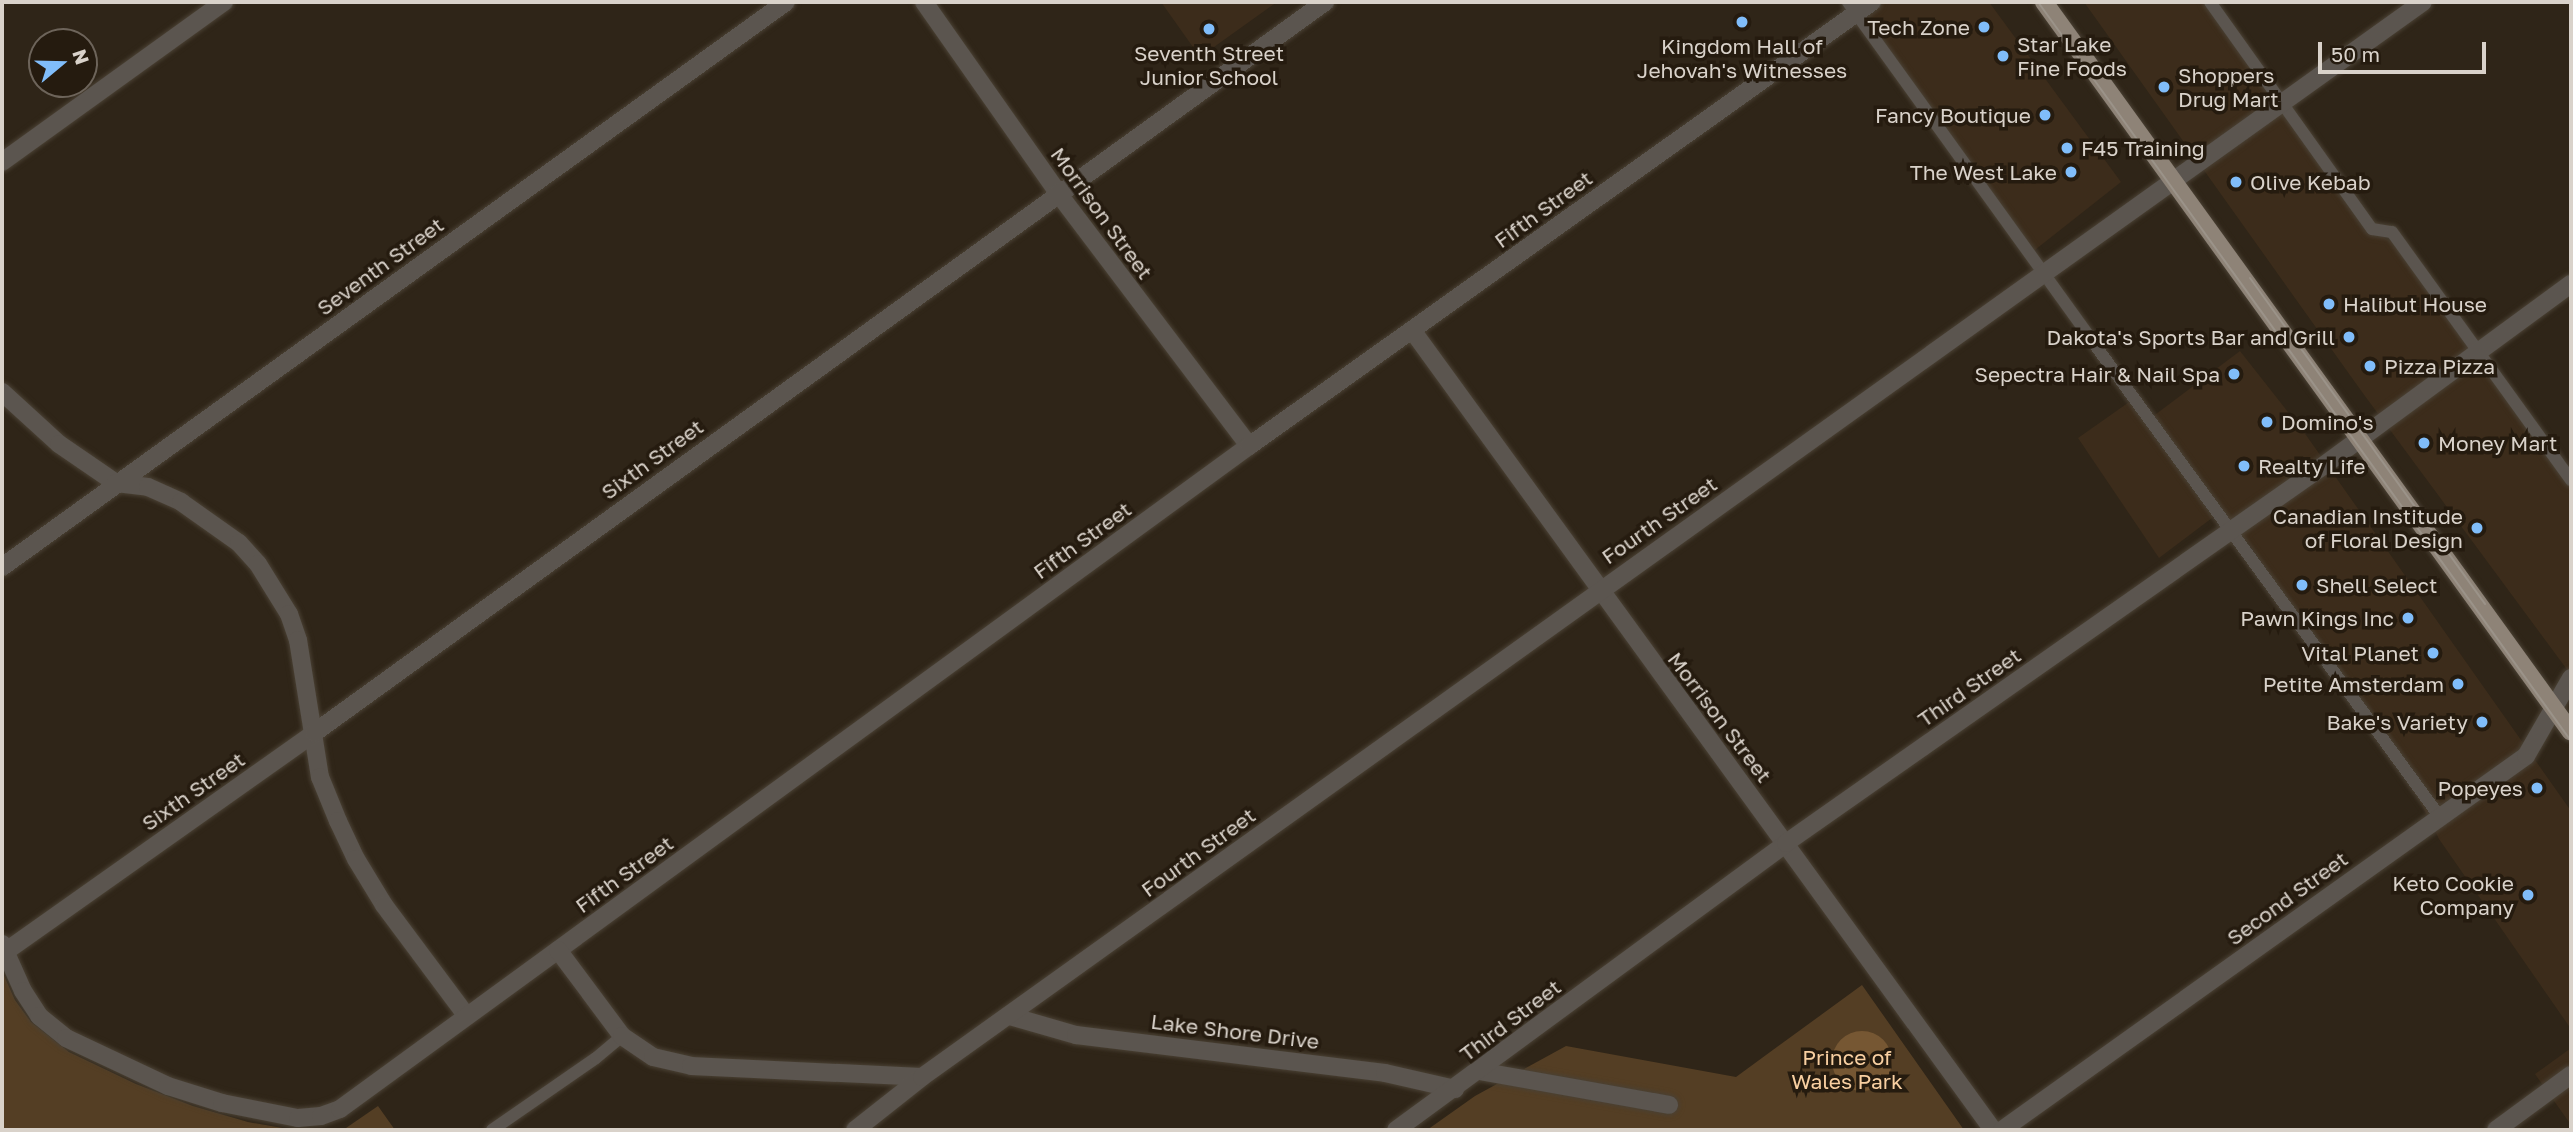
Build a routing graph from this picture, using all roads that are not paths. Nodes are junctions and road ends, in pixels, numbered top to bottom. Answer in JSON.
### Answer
{"nodes":[{"id":1,"x":224,"y":2,"type":"edge"},
{"id":2,"x":786,"y":2,"type":"edge"},
{"id":3,"x":924,"y":2,"type":"edge"},
{"id":4,"x":1325,"y":2,"type":"edge"},
{"id":5,"x":1872,"y":2,"type":"edge"},
{"id":6,"x":2044,"y":2,"type":"edge"},
{"id":7,"x":2210,"y":2,"type":"edge"},
{"id":8,"x":2423,"y":2,"type":"edge"},
{"id":9,"x":1852,"y":7,"type":"edge"},
{"id":10,"x":2283,"y":103,"type":"junction"},
{"id":11,"x":2,"y":162,"type":"edge"},
{"id":12,"x":2174,"y":181,"type":"junction"},
{"id":13,"x":1058,"y":193,"type":"junction"},
{"id":14,"x":2045,"y":275,"type":"junction"},
{"id":15,"x":2571,"y":284,"type":"edge"},
{"id":16,"x":1412,"y":330,"type":"junction"},
{"id":17,"x":2480,"y":351,"type":"junction"},
{"id":18,"x":2,"y":392,"type":"edge"},
{"id":19,"x":2360,"y":439,"type":"junction"},
{"id":20,"x":1250,"y":446,"type":"junction"},
{"id":21,"x":2571,"y":480,"type":"edge"},
{"id":22,"x":116,"y":483,"type":"junction"},
{"id":23,"x":2230,"y":531,"type":"junction"},
{"id":24,"x":2,"y":567,"type":"edge"},
{"id":25,"x":1599,"y":590,"type":"junction"},
{"id":26,"x":2571,"y":678,"type":"edge"},
{"id":27,"x":2554,"y":707,"type":"junction"},
{"id":28,"x":2571,"y":732,"type":"edge"},
{"id":29,"x":314,"y":733,"type":"junction"},
{"id":30,"x":2440,"y":817,"type":"junction"},
{"id":31,"x":1786,"y":844,"type":"junction"},
{"id":32,"x":4,"y":948,"type":"edge"},
{"id":33,"x":558,"y":950,"type":"junction"},
{"id":34,"x":466,"y":1015,"type":"junction"},
{"id":35,"x":1010,"y":1016,"type":"junction"},
{"id":36,"x":622,"y":1036,"type":"junction"},
{"id":37,"x":1479,"y":1071,"type":"junction"},
{"id":38,"x":2571,"y":1075,"type":"edge"},
{"id":39,"x":922,"y":1077,"type":"junction"},
{"id":40,"x":1455,"y":1089,"type":"junction"},
{"id":41,"x":1669,"y":1105,"type":"dead end"},
{"id":42,"x":492,"y":1130,"type":"edge"},
{"id":43,"x":855,"y":1130,"type":"edge"},
{"id":44,"x":1396,"y":1130,"type":"edge"},
{"id":45,"x":1993,"y":1130,"type":"edge"},
{"id":46,"x":2002,"y":1130,"type":"edge"},
{"id":47,"x":2496,"y":1130,"type":"edge"}],
"edges":[{"from":1,"to":11,"type":"street"},
{"from":2,"to":22,"type":"street","name":"Seventh Street"},
{"from":3,"to":13,"type":"street","name":"Morrison Street"},
{"from":4,"to":13,"type":"street","name":"Sixth Street"},
{"from":5,"to":9,"type":"street","name":"Fifth Street"},
{"from":6,"to":12,"type":"main road"},
{"from":7,"to":10,"type":"lane"},
{"from":8,"to":10,"type":"street","name":"Fourth Street"},
{"from":9,"to":14,"type":"lane"},
{"from":9,"to":16,"type":"street","name":"Fifth Street"},
{"from":10,"to":12,"type":"street","name":"Fourth Street"},
{"from":10,"to":17,"type":"lane"},
{"from":12,"to":14,"type":"street","name":"Fourth Street"},
{"from":12,"to":19,"type":"main road"},
{"from":13,"to":20,"type":"street","name":"Morrison Street"},
{"from":13,"to":29,"type":"street","name":"Sixth Street"},
{"from":14,"to":23,"type":"lane"},
{"from":14,"to":25,"type":"street","name":"Fourth Street"},
{"from":15,"to":17,"type":"street","name":"Third Street"},
{"from":16,"to":20,"type":"street","name":"Fifth Street"},
{"from":16,"to":25,"type":"street","name":"Morrison Street"},
{"from":17,"to":19,"type":"street","name":"Third Street"},
{"from":17,"to":21,"type":"lane"},
{"from":18,"to":22,"type":"street"},
{"from":19,"to":23,"type":"street","name":"Third Street"},
{"from":19,"to":27,"type":"main road"},
{"from":20,"to":33,"type":"street","name":"Fifth Street"},
{"from":22,"to":24,"type":"street","name":"Seventh Street"},
{"from":22,"to":29,"type":"street"},
{"from":23,"to":30,"type":"lane"},
{"from":23,"to":31,"type":"street","name":"Third Street"},
{"from":25,"to":31,"type":"street","name":"Morrison Street"},
{"from":25,"to":35,"type":"street","name":"Fourth Street"},
{"from":26,"to":27,"type":"street","name":"Second Street"},
{"from":27,"to":28,"type":"main road"},
{"from":27,"to":30,"type":"street","name":"Second Street"},
{"from":29,"to":32,"type":"street","name":"Sixth Street"},
{"from":29,"to":34,"type":"street"},
{"from":30,"to":46,"type":"street","name":"Second Street"},
{"from":31,"to":37,"type":"street","name":"Third Street"},
{"from":31,"to":45,"type":"street","name":"Morrison Street"},
{"from":32,"to":34,"type":"street","name":"Fifth Street"},
{"from":33,"to":34,"type":"street","name":"Fifth Street"},
{"from":33,"to":36,"type":"street"},
{"from":35,"to":39,"type":"street","name":"Fourth Street"},
{"from":35,"to":40,"type":"street","name":"Lake Shore Drive"},
{"from":36,"to":39,"type":"street"},
{"from":36,"to":42,"type":"lane"},
{"from":37,"to":40,"type":"street","name":"Third Street"},
{"from":37,"to":41,"type":"street"},
{"from":38,"to":47,"type":"street"},
{"from":39,"to":43,"type":"street","name":"Fourth Street"},
{"from":40,"to":44,"type":"street","name":"Third Street"}]}
